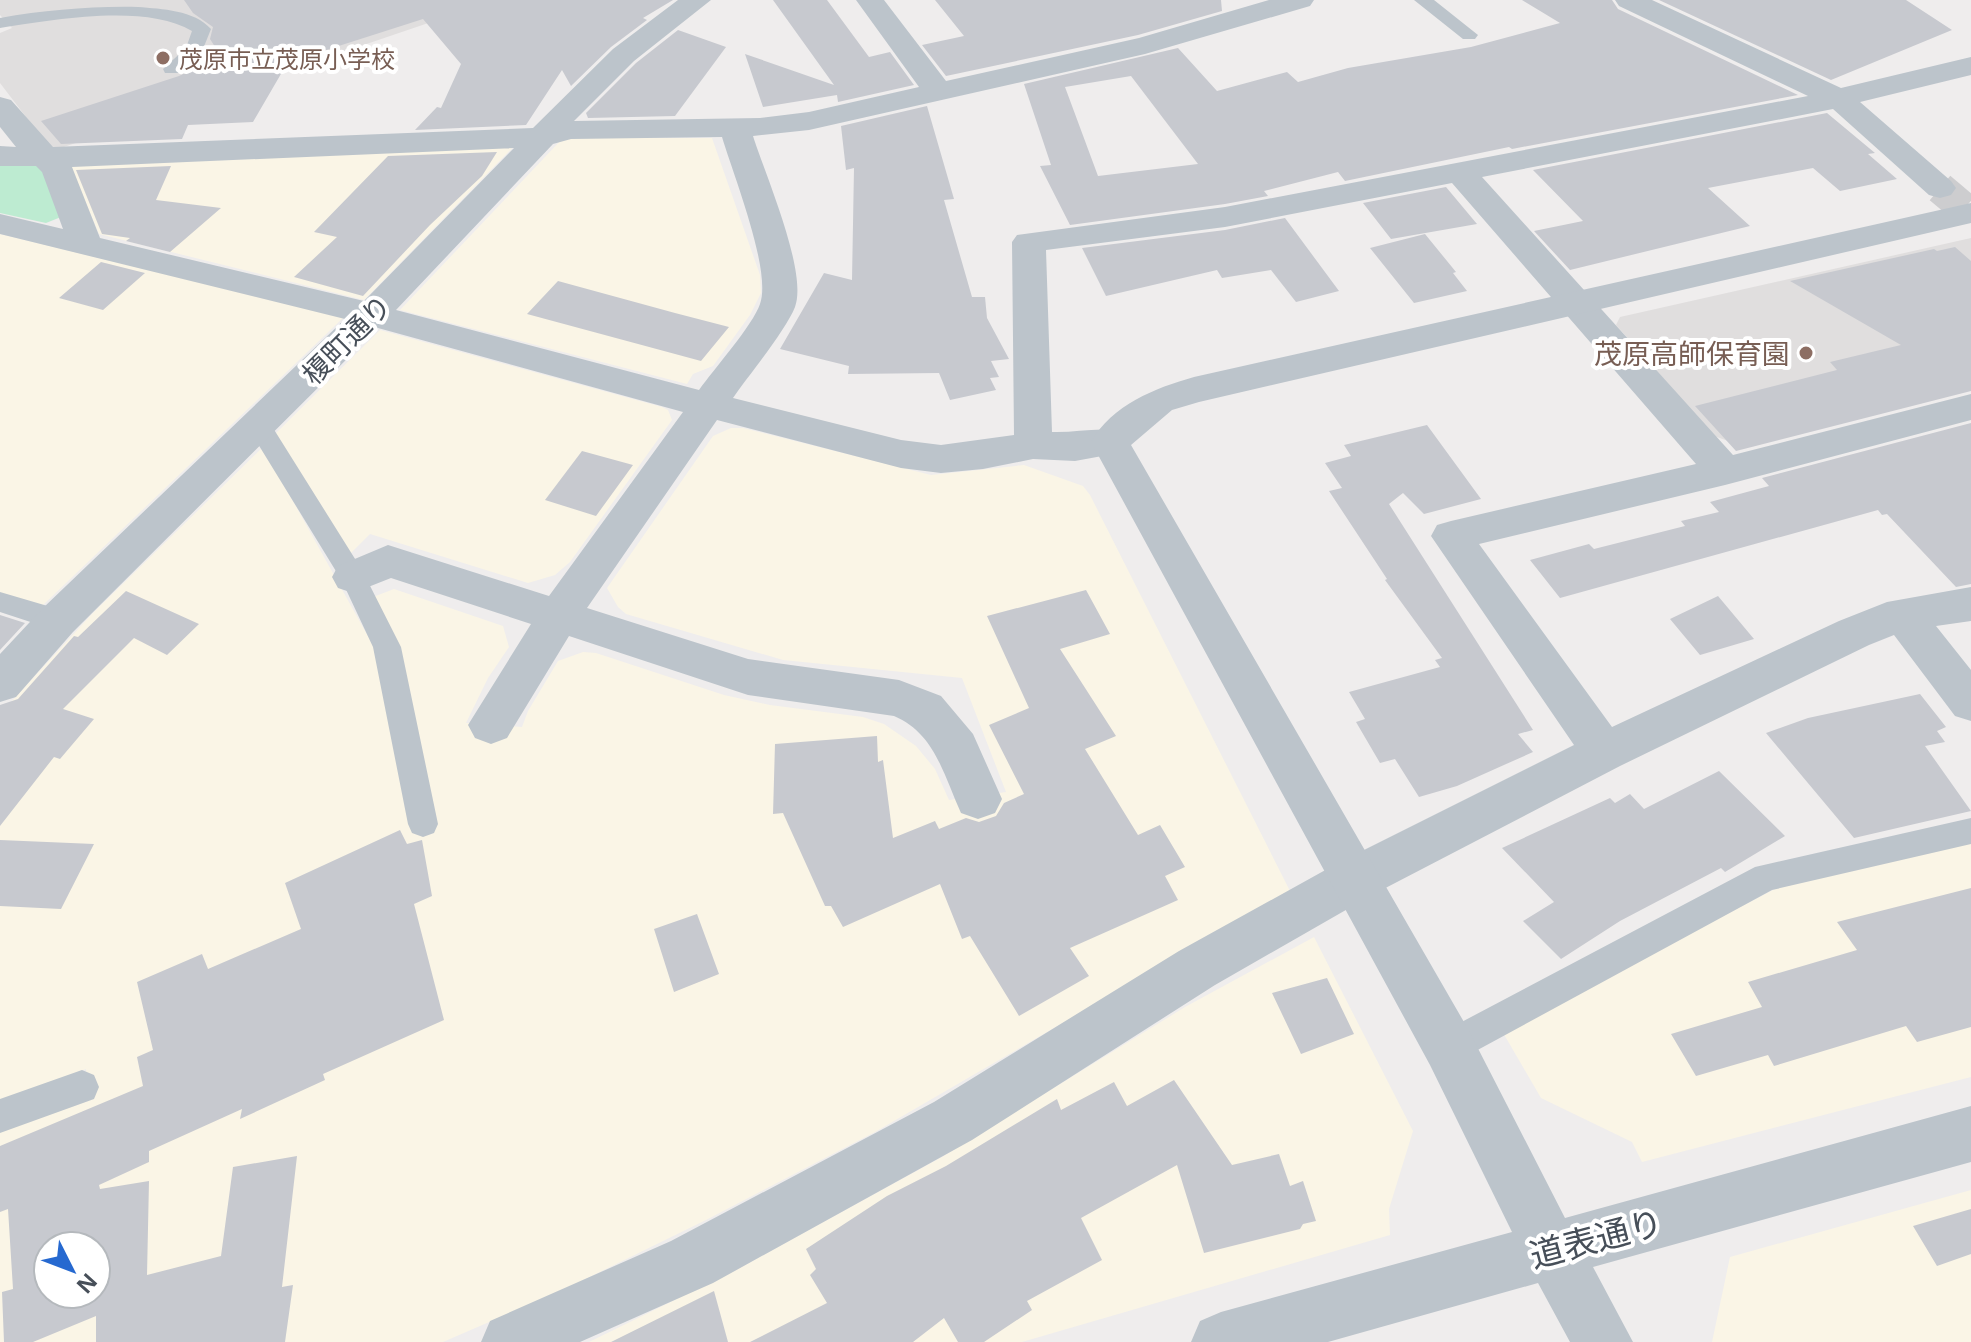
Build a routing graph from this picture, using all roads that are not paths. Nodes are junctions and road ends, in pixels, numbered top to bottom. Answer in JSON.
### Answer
{"nodes":[{"id":1,"x":697,"y":0,"type":"edge"},
{"id":2,"x":870,"y":0,"type":"edge"},
{"id":3,"x":1300,"y":0,"type":"edge"},
{"id":4,"x":1423,"y":0,"type":"edge"},
{"id":5,"x":1629,"y":0,"type":"edge"},
{"id":6,"x":0,"y":23,"type":"edge"},
{"id":7,"x":1469,"y":35,"type":"dead end"},
{"id":8,"x":1971,"y":66,"type":"edge"},
{"id":9,"x":172,"y":69,"type":"dead end"},
{"id":10,"x":939,"y":92,"type":"junction"},
{"id":11,"x":1839,"y":99,"type":"junction"},
{"id":12,"x":0,"y":106,"type":"edge"},
{"id":13,"x":734,"y":127,"type":"junction"},
{"id":14,"x":542,"y":137,"type":"junction"},
{"id":15,"x":42,"y":155,"type":"junction"},
{"id":16,"x":0,"y":156,"type":"edge"},
{"id":17,"x":1461,"y":173,"type":"junction"},
{"id":18,"x":1963,"y":207,"type":"edge"},
{"id":19,"x":0,"y":224,"type":"edge"},
{"id":20,"x":86,"y":245,"type":"junction"},
{"id":21,"x":1578,"y":305,"type":"junction"},
{"id":22,"x":370,"y":314,"type":"junction"},
{"id":23,"x":710,"y":406,"type":"junction"},
{"id":24,"x":1971,"y":407,"type":"edge"},
{"id":25,"x":259,"y":426,"type":"junction"},
{"id":26,"x":1110,"y":442,"type":"junction"},
{"id":27,"x":1033,"y":445,"type":"junction"},
{"id":28,"x":1725,"y":471,"type":"junction"},
{"id":29,"x":353,"y":577,"type":"junction"},
{"id":30,"x":0,"y":602,"type":"edge"},
{"id":31,"x":1971,"y":604,"type":"edge"},
{"id":32,"x":1902,"y":614,"type":"junction"},
{"id":33,"x":558,"y":617,"type":"junction"},
{"id":34,"x":58,"y":620,"type":"junction"},
{"id":35,"x":0,"y":684,"type":"edge"},
{"id":36,"x":1971,"y":703,"type":"edge"},
{"id":37,"x":491,"y":725,"type":"dead end"},
{"id":38,"x":1604,"y":752,"type":"junction"},
{"id":39,"x":978,"y":799,"type":"dead end"},
{"id":40,"x":423,"y":824,"type":"dead end"},
{"id":41,"x":1971,"y":831,"type":"edge"},
{"id":42,"x":1355,"y":879,"type":"junction"},
{"id":43,"x":1449,"y":1047,"type":"junction"},
{"id":44,"x":82,"y":1087,"type":"dead end"},
{"id":45,"x":0,"y":1116,"type":"edge"},
{"id":46,"x":1971,"y":1134,"type":"edge"},
{"id":47,"x":1551,"y":1250,"type":"junction"},
{"id":48,"x":511,"y":1342,"type":"edge"},
{"id":49,"x":1221,"y":1342,"type":"edge"},
{"id":50,"x":1603,"y":1342,"type":"edge"}],
"edges":[{"from":1,"to":14,"type":"street","name":"榎町通り"},
{"from":2,"to":10,"type":"street"},
{"from":3,"to":10,"type":"street"},
{"from":4,"to":7,"type":"lane"},
{"from":5,"to":11,"type":"street"},
{"from":6,"to":9,"type":"lane"},
{"from":8,"to":11,"type":"street"},
{"from":10,"to":13,"type":"street"},
{"from":11,"to":17,"type":"street"},
{"from":11,"to":18,"type":"street"},
{"from":12,"to":15,"type":"street"},
{"from":13,"to":14,"type":"street"},
{"from":13,"to":23,"type":"street"},
{"from":14,"to":15,"type":"street"},
{"from":14,"to":22,"type":"street","name":"榎町通り"},
{"from":15,"to":16,"type":"street"},
{"from":15,"to":20,"type":"street"},
{"from":17,"to":21,"type":"street"},
{"from":17,"to":27,"type":"street"},
{"from":18,"to":21,"type":"street"},
{"from":19,"to":20,"type":"street"},
{"from":20,"to":22,"type":"street"},
{"from":21,"to":26,"type":"street"},
{"from":21,"to":28,"type":"street"},
{"from":22,"to":23,"type":"street"},
{"from":22,"to":25,"type":"street","name":"榎町通り"},
{"from":23,"to":27,"type":"street"},
{"from":23,"to":33,"type":"street"},
{"from":24,"to":28,"type":"street"},
{"from":25,"to":29,"type":"lane"},
{"from":25,"to":34,"type":"street","name":"榎町通り"},
{"from":26,"to":27,"type":"street"},
{"from":26,"to":42,"type":"street"},
{"from":28,"to":38,"type":"street"},
{"from":29,"to":33,"type":"street"},
{"from":29,"to":40,"type":"lane"},
{"from":30,"to":34,"type":"lane"},
{"from":31,"to":32,"type":"street"},
{"from":32,"to":36,"type":"street"},
{"from":32,"to":38,"type":"street"},
{"from":33,"to":37,"type":"street"},
{"from":33,"to":39,"type":"street"},
{"from":34,"to":35,"type":"street","name":"榎町通り"},
{"from":38,"to":42,"type":"street"},
{"from":41,"to":43,"type":"lane"},
{"from":42,"to":43,"type":"street"},
{"from":42,"to":48,"type":"street"},
{"from":43,"to":47,"type":"street"},
{"from":44,"to":45,"type":"lane"},
{"from":46,"to":47,"type":"street","name":"道表通り"},
{"from":47,"to":49,"type":"street","name":"道表通り"},
{"from":47,"to":50,"type":"street"}]}
